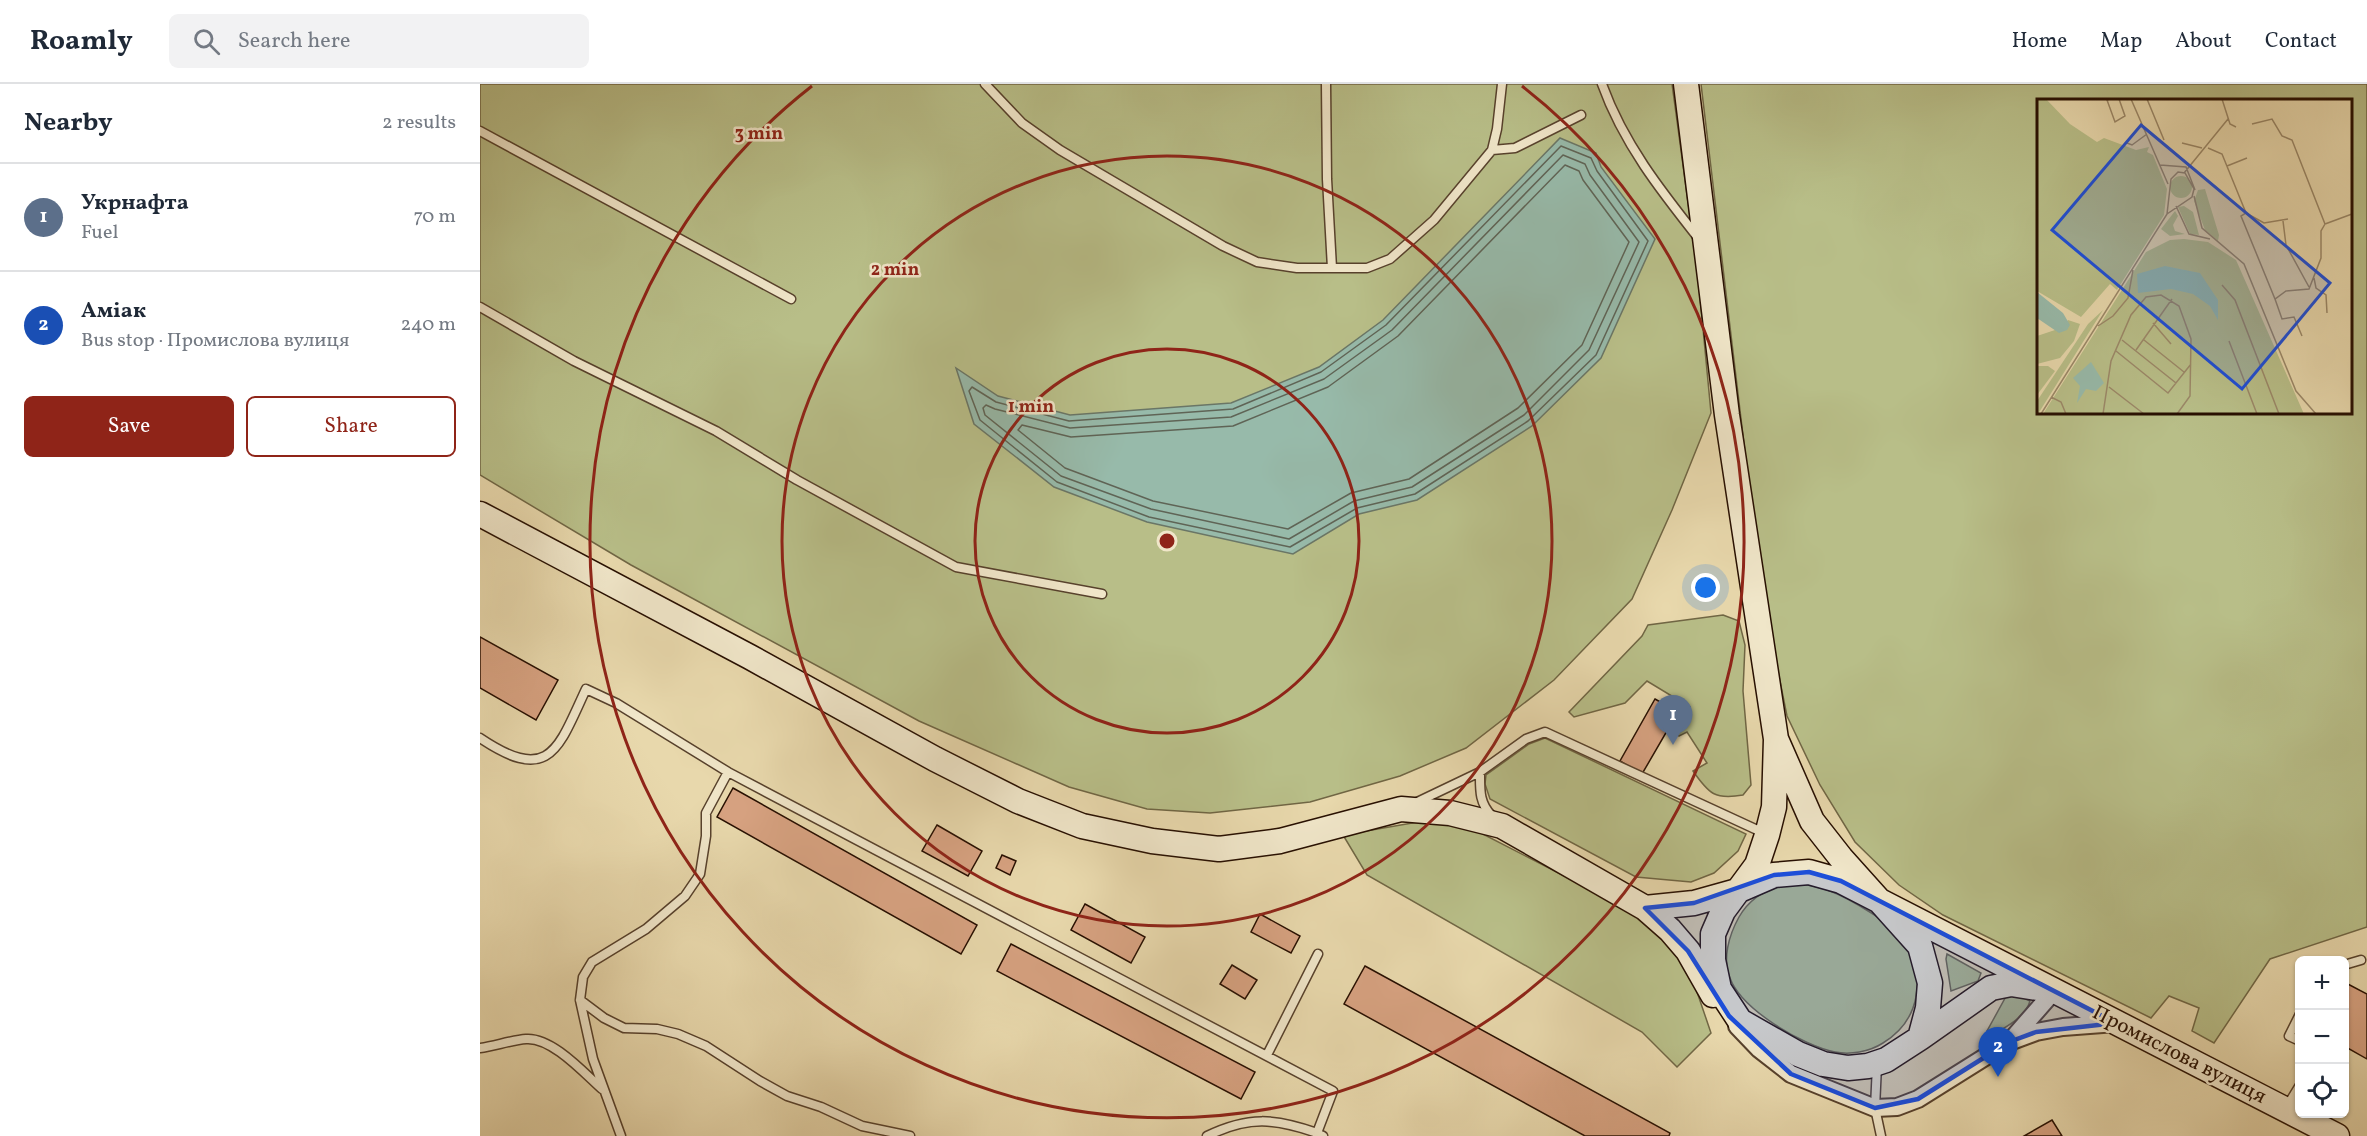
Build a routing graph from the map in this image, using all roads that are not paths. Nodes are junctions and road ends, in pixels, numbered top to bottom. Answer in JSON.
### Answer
{"nodes":[{"id":1,"x":985,"y":84,"type":"edge"},
{"id":2,"x":1326,"y":84,"type":"edge"},
{"id":3,"x":1502,"y":84,"type":"edge"},
{"id":4,"x":1602,"y":84,"type":"edge"},
{"id":5,"x":1686,"y":84,"type":"edge"},
{"id":6,"x":1581,"y":115,"type":"dead end"},
{"id":7,"x":480,"y":131,"type":"edge"},
{"id":8,"x":1492,"y":150,"type":"junction"},
{"id":9,"x":1707,"y":249,"type":"junction"},
{"id":10,"x":1332,"y":268,"type":"junction"},
{"id":11,"x":791,"y":299,"type":"dead end"},
{"id":12,"x":480,"y":307,"type":"edge"},
{"id":13,"x":480,"y":514,"type":"edge"},
{"id":14,"x":1102,"y":594,"type":"dead end"},
{"id":15,"x":480,"y":738,"type":"edge"},
{"id":16,"x":1776,"y":739,"type":"junction"},
{"id":17,"x":729,"y":772,"type":"junction"},
{"id":18,"x":1480,"y":772,"type":"junction"},
{"id":19,"x":1401,"y":809,"type":"junction"},
{"id":20,"x":1502,"y":826,"type":"junction"},
{"id":21,"x":1767,"y":835,"type":"junction"},
{"id":22,"x":1737,"y":891,"type":"junction"},
{"id":23,"x":1879,"y":902,"type":"junction"},
{"id":24,"x":1644,"y":908,"type":"junction"},
{"id":25,"x":1318,"y":954,"type":"dead end"},
{"id":26,"x":2361,"y":960,"type":"dead end"},
{"id":27,"x":2349,"y":964,"type":"edge"},
{"id":28,"x":2054,"y":991,"type":"junction"},
{"id":29,"x":580,"y":1000,"type":"junction"},
{"id":30,"x":1734,"y":1019,"type":"junction"},
{"id":31,"x":2116,"y":1023,"type":"junction"},
{"id":32,"x":2295,"y":1024,"type":"edge"},
{"id":33,"x":1920,"y":1038,"type":"junction"},
{"id":34,"x":2295,"y":1039,"type":"edge"},
{"id":35,"x":2009,"y":1042,"type":"junction"},
{"id":36,"x":480,"y":1048,"type":"edge"},
{"id":37,"x":1267,"y":1055,"type":"junction"},
{"id":38,"x":1877,"y":1063,"type":"junction"},
{"id":39,"x":605,"y":1092,"type":"junction"},
{"id":40,"x":2295,"y":1094,"type":"edge"},
{"id":41,"x":1875,"y":1108,"type":"junction"},
{"id":42,"x":2286,"y":1109,"type":"junction"},
{"id":43,"x":1320,"y":1134,"type":"edge"},
{"id":44,"x":621,"y":1136,"type":"edge"},
{"id":45,"x":910,"y":1136,"type":"edge"},
{"id":46,"x":1207,"y":1136,"type":"edge"},
{"id":47,"x":1881,"y":1136,"type":"edge"},
{"id":48,"x":2337,"y":1136,"type":"edge"}],
"edges":[{"from":1,"to":10,"type":"lane"},
{"from":2,"to":10,"type":"lane"},
{"from":3,"to":8,"type":"lane"},
{"from":4,"to":9,"type":"lane"},
{"from":5,"to":9,"type":"main road"},
{"from":6,"to":8,"type":"lane"},
{"from":7,"to":11,"type":"lane"},
{"from":8,"to":10,"type":"lane"},
{"from":9,"to":16,"type":"main road"},
{"from":12,"to":14,"type":"lane"},
{"from":13,"to":19,"type":"main road"},
{"from":15,"to":17,"type":"lane"},
{"from":16,"to":21,"type":"main road"},
{"from":16,"to":23,"type":"main road"},
{"from":17,"to":29,"type":"lane"},
{"from":17,"to":37,"type":"lane"},
{"from":18,"to":19,"type":"lane"},
{"from":18,"to":20,"type":"lane"},
{"from":18,"to":21,"type":"lane"},
{"from":19,"to":20,"type":"main road"},
{"from":20,"to":24,"type":"main road"},
{"from":21,"to":22,"type":"main road"},
{"from":22,"to":23,"type":"main road"},
{"from":22,"to":24,"type":"main road"},
{"from":22,"to":30,"type":"main road"},
{"from":23,"to":28,"type":"main road","name":"Промислова вулиця"},
{"from":23,"to":33,"type":"main road"},
{"from":24,"to":30,"type":"main road"},
{"from":25,"to":37,"type":"lane"},
{"from":26,"to":27,"type":"lane"},
{"from":28,"to":31,"type":"main road","name":"Промислова вулиця"},
{"from":28,"to":33,"type":"main road"},
{"from":28,"to":35,"type":"street"},
{"from":29,"to":39,"type":"lane"},
{"from":29,"to":45,"type":"lane"},
{"from":30,"to":38,"type":"main road"},
{"from":30,"to":41,"type":"street"},
{"from":31,"to":35,"type":"street"},
{"from":31,"to":42,"type":"main road","name":"Промислова вулиця"},
{"from":32,"to":34,"type":"lane"},
{"from":33,"to":38,"type":"main road"},
{"from":35,"to":41,"type":"street"},
{"from":36,"to":39,"type":"lane"},
{"from":37,"to":43,"type":"lane"},
{"from":38,"to":41,"type":"lane"},
{"from":39,"to":44,"type":"lane"},
{"from":40,"to":42,"type":"lane"},
{"from":41,"to":47,"type":"lane"},
{"from":42,"to":48,"type":"main road","name":"Промислова вулиця"},
{"from":43,"to":46,"type":"lane"}]}
